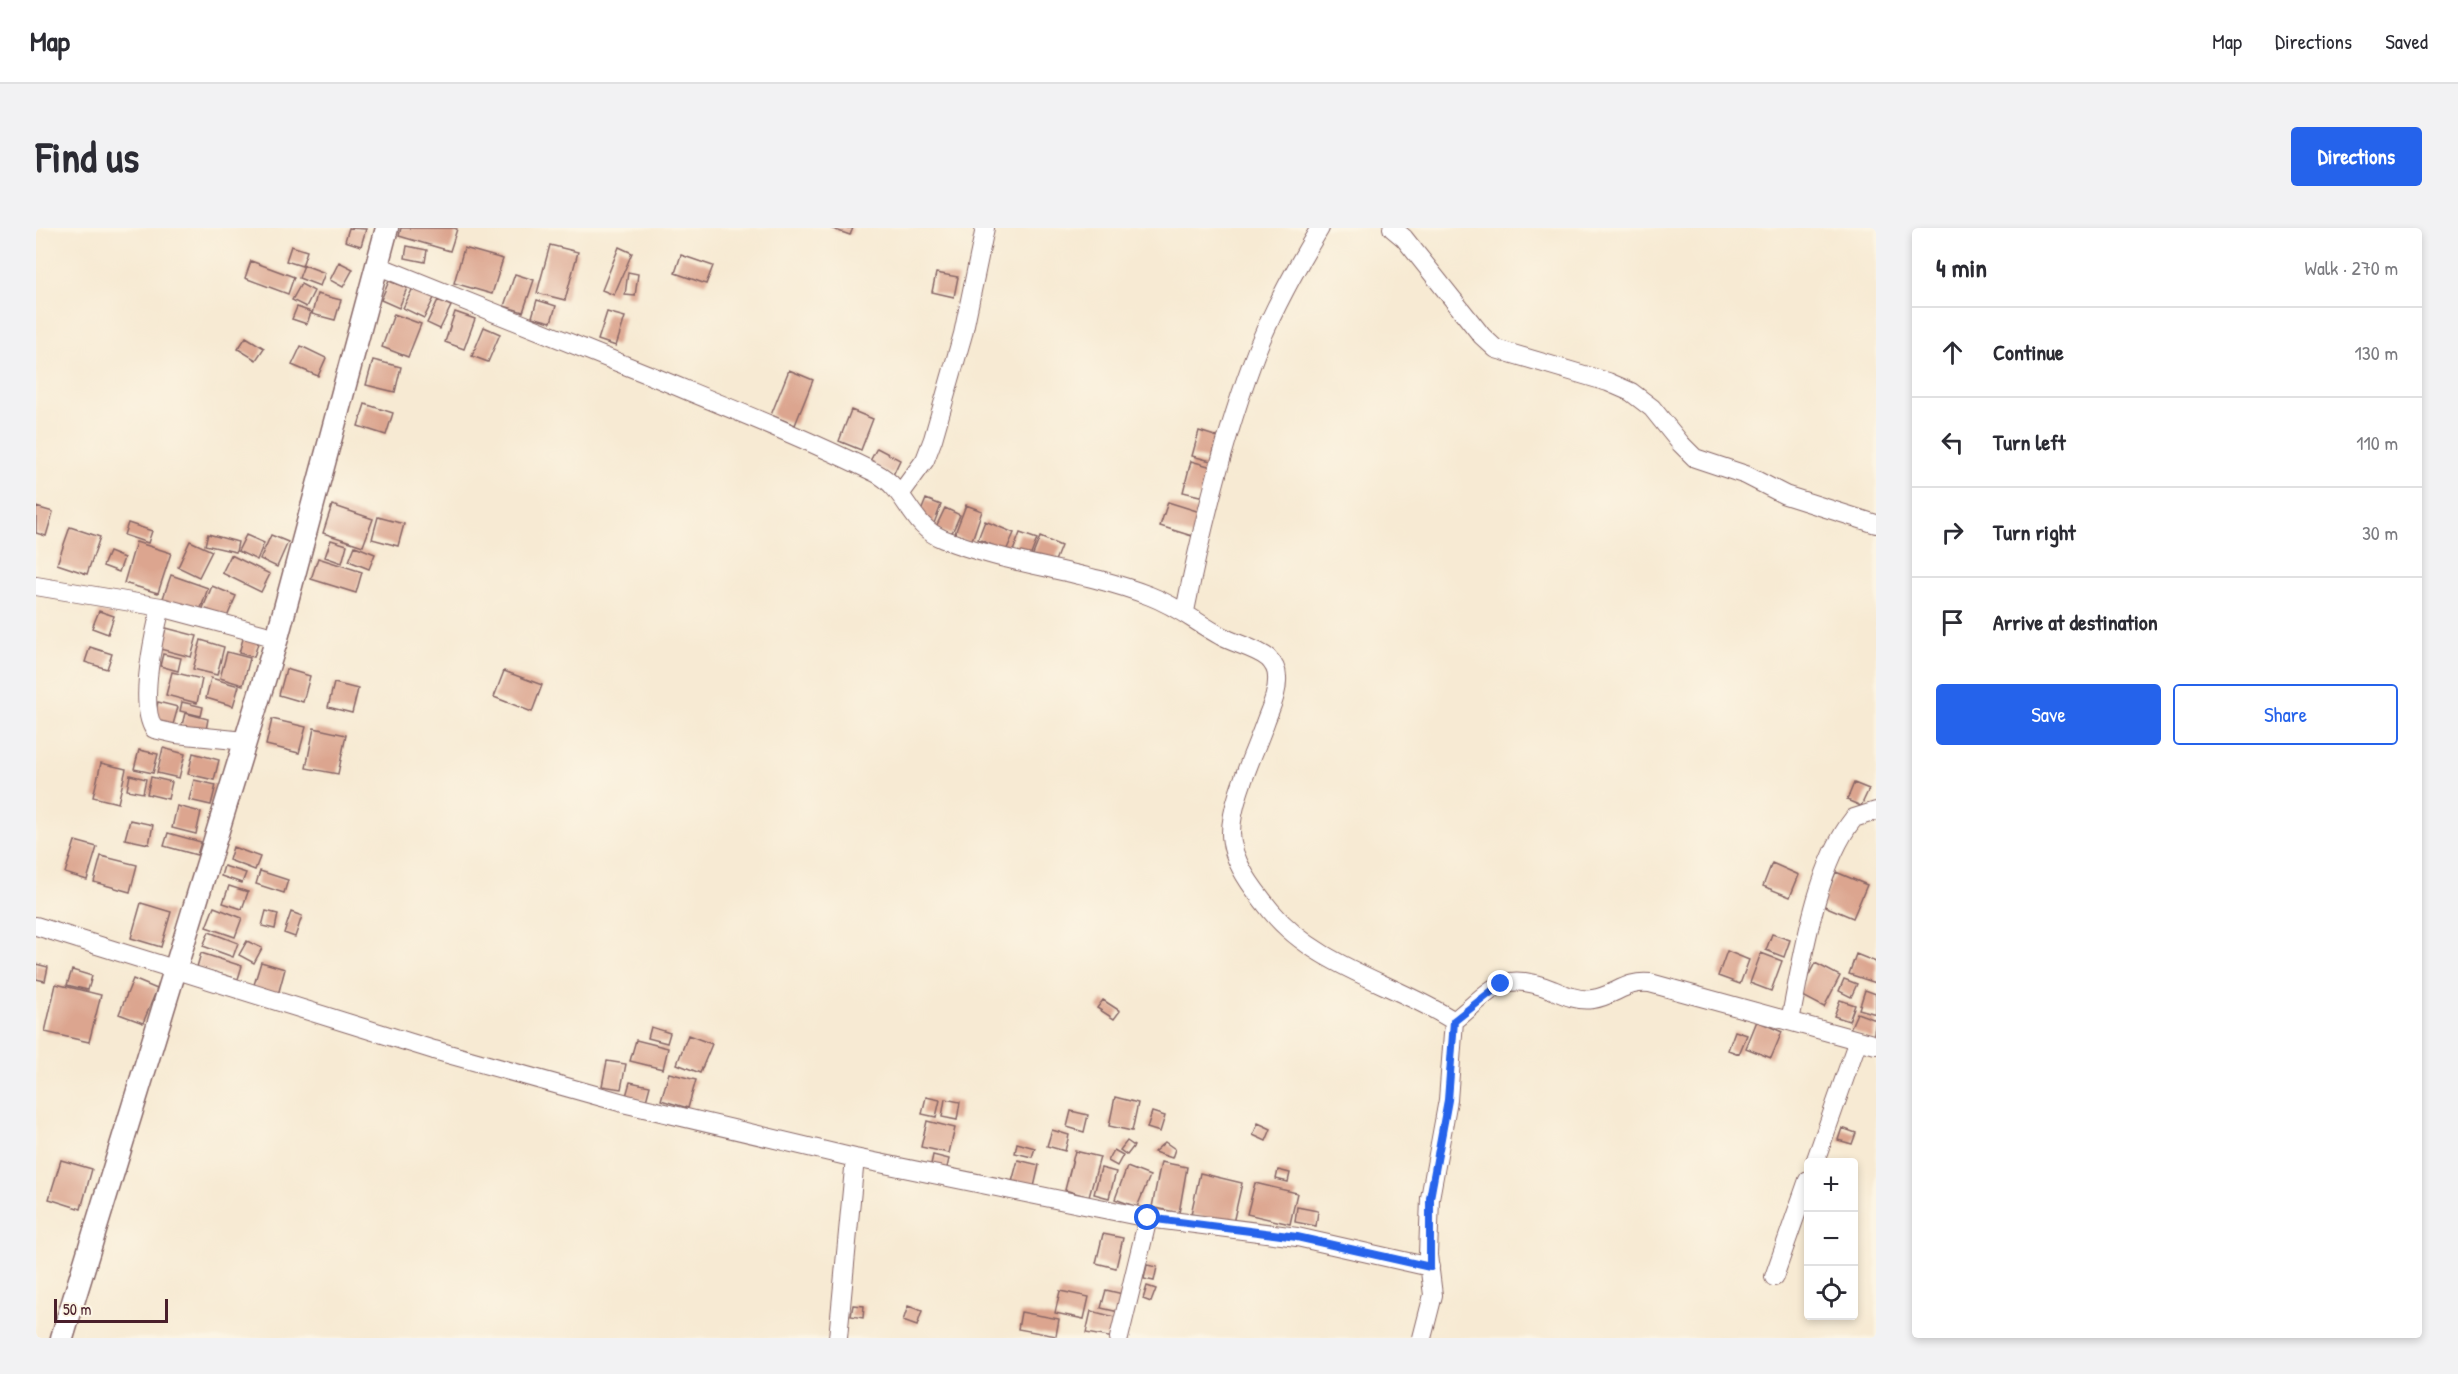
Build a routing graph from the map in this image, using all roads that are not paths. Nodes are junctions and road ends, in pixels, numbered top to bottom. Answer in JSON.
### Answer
{"nodes":[{"id":1,"x":387,"y":228,"type":"edge"},
{"id":2,"x":985,"y":228,"type":"edge"},
{"id":3,"x":1320,"y":228,"type":"edge"},
{"id":4,"x":1392,"y":228,"type":"edge"},
{"id":5,"x":376,"y":265,"type":"junction"},
{"id":6,"x":901,"y":493,"type":"junction"},
{"id":7,"x":1876,"y":524,"type":"edge"},
{"id":8,"x":36,"y":586,"type":"edge"},
{"id":9,"x":161,"y":607,"type":"junction"},
{"id":10,"x":1185,"y":611,"type":"junction"},
{"id":11,"x":277,"y":638,"type":"junction"},
{"id":12,"x":245,"y":741,"type":"junction"},
{"id":13,"x":1876,"y":811,"type":"edge"},
{"id":14,"x":36,"y":927,"type":"edge"},
{"id":15,"x":176,"y":969,"type":"junction"},
{"id":16,"x":1454,"y":1021,"type":"junction"},
{"id":17,"x":1790,"y":1021,"type":"junction"},
{"id":18,"x":1858,"y":1040,"type":"junction"},
{"id":19,"x":1876,"y":1045,"type":"edge"},
{"id":20,"x":855,"y":1158,"type":"junction"},
{"id":21,"x":1816,"y":1158,"type":"edge"},
{"id":22,"x":1804,"y":1194,"type":"edge"},
{"id":23,"x":1148,"y":1218,"type":"junction"},
{"id":24,"x":1430,"y":1267,"type":"junction"},
{"id":25,"x":1774,"y":1277,"type":"dead end"},
{"id":26,"x":62,"y":1338,"type":"edge"},
{"id":27,"x":838,"y":1338,"type":"edge"},
{"id":28,"x":1119,"y":1338,"type":"edge"},
{"id":29,"x":1422,"y":1338,"type":"edge"}],
"edges":[{"from":1,"to":5,"type":"street"},
{"from":2,"to":6,"type":"street"},
{"from":3,"to":10,"type":"street"},
{"from":4,"to":7,"type":"street"},
{"from":5,"to":6,"type":"street"},
{"from":5,"to":11,"type":"street"},
{"from":6,"to":10,"type":"street"},
{"from":8,"to":9,"type":"street"},
{"from":9,"to":11,"type":"street"},
{"from":9,"to":12,"type":"street"},
{"from":10,"to":16,"type":"street"},
{"from":11,"to":12,"type":"street"},
{"from":12,"to":15,"type":"street"},
{"from":13,"to":17,"type":"street"},
{"from":14,"to":15,"type":"street"},
{"from":15,"to":20,"type":"street"},
{"from":15,"to":26,"type":"street"},
{"from":16,"to":17,"type":"street"},
{"from":16,"to":24,"type":"street"},
{"from":17,"to":18,"type":"street"},
{"from":18,"to":19,"type":"street"},
{"from":18,"to":21,"type":"street"},
{"from":20,"to":23,"type":"street"},
{"from":20,"to":27,"type":"street"},
{"from":22,"to":25,"type":"street"},
{"from":23,"to":24,"type":"street"},
{"from":23,"to":28,"type":"street"},
{"from":24,"to":29,"type":"street"}]}
